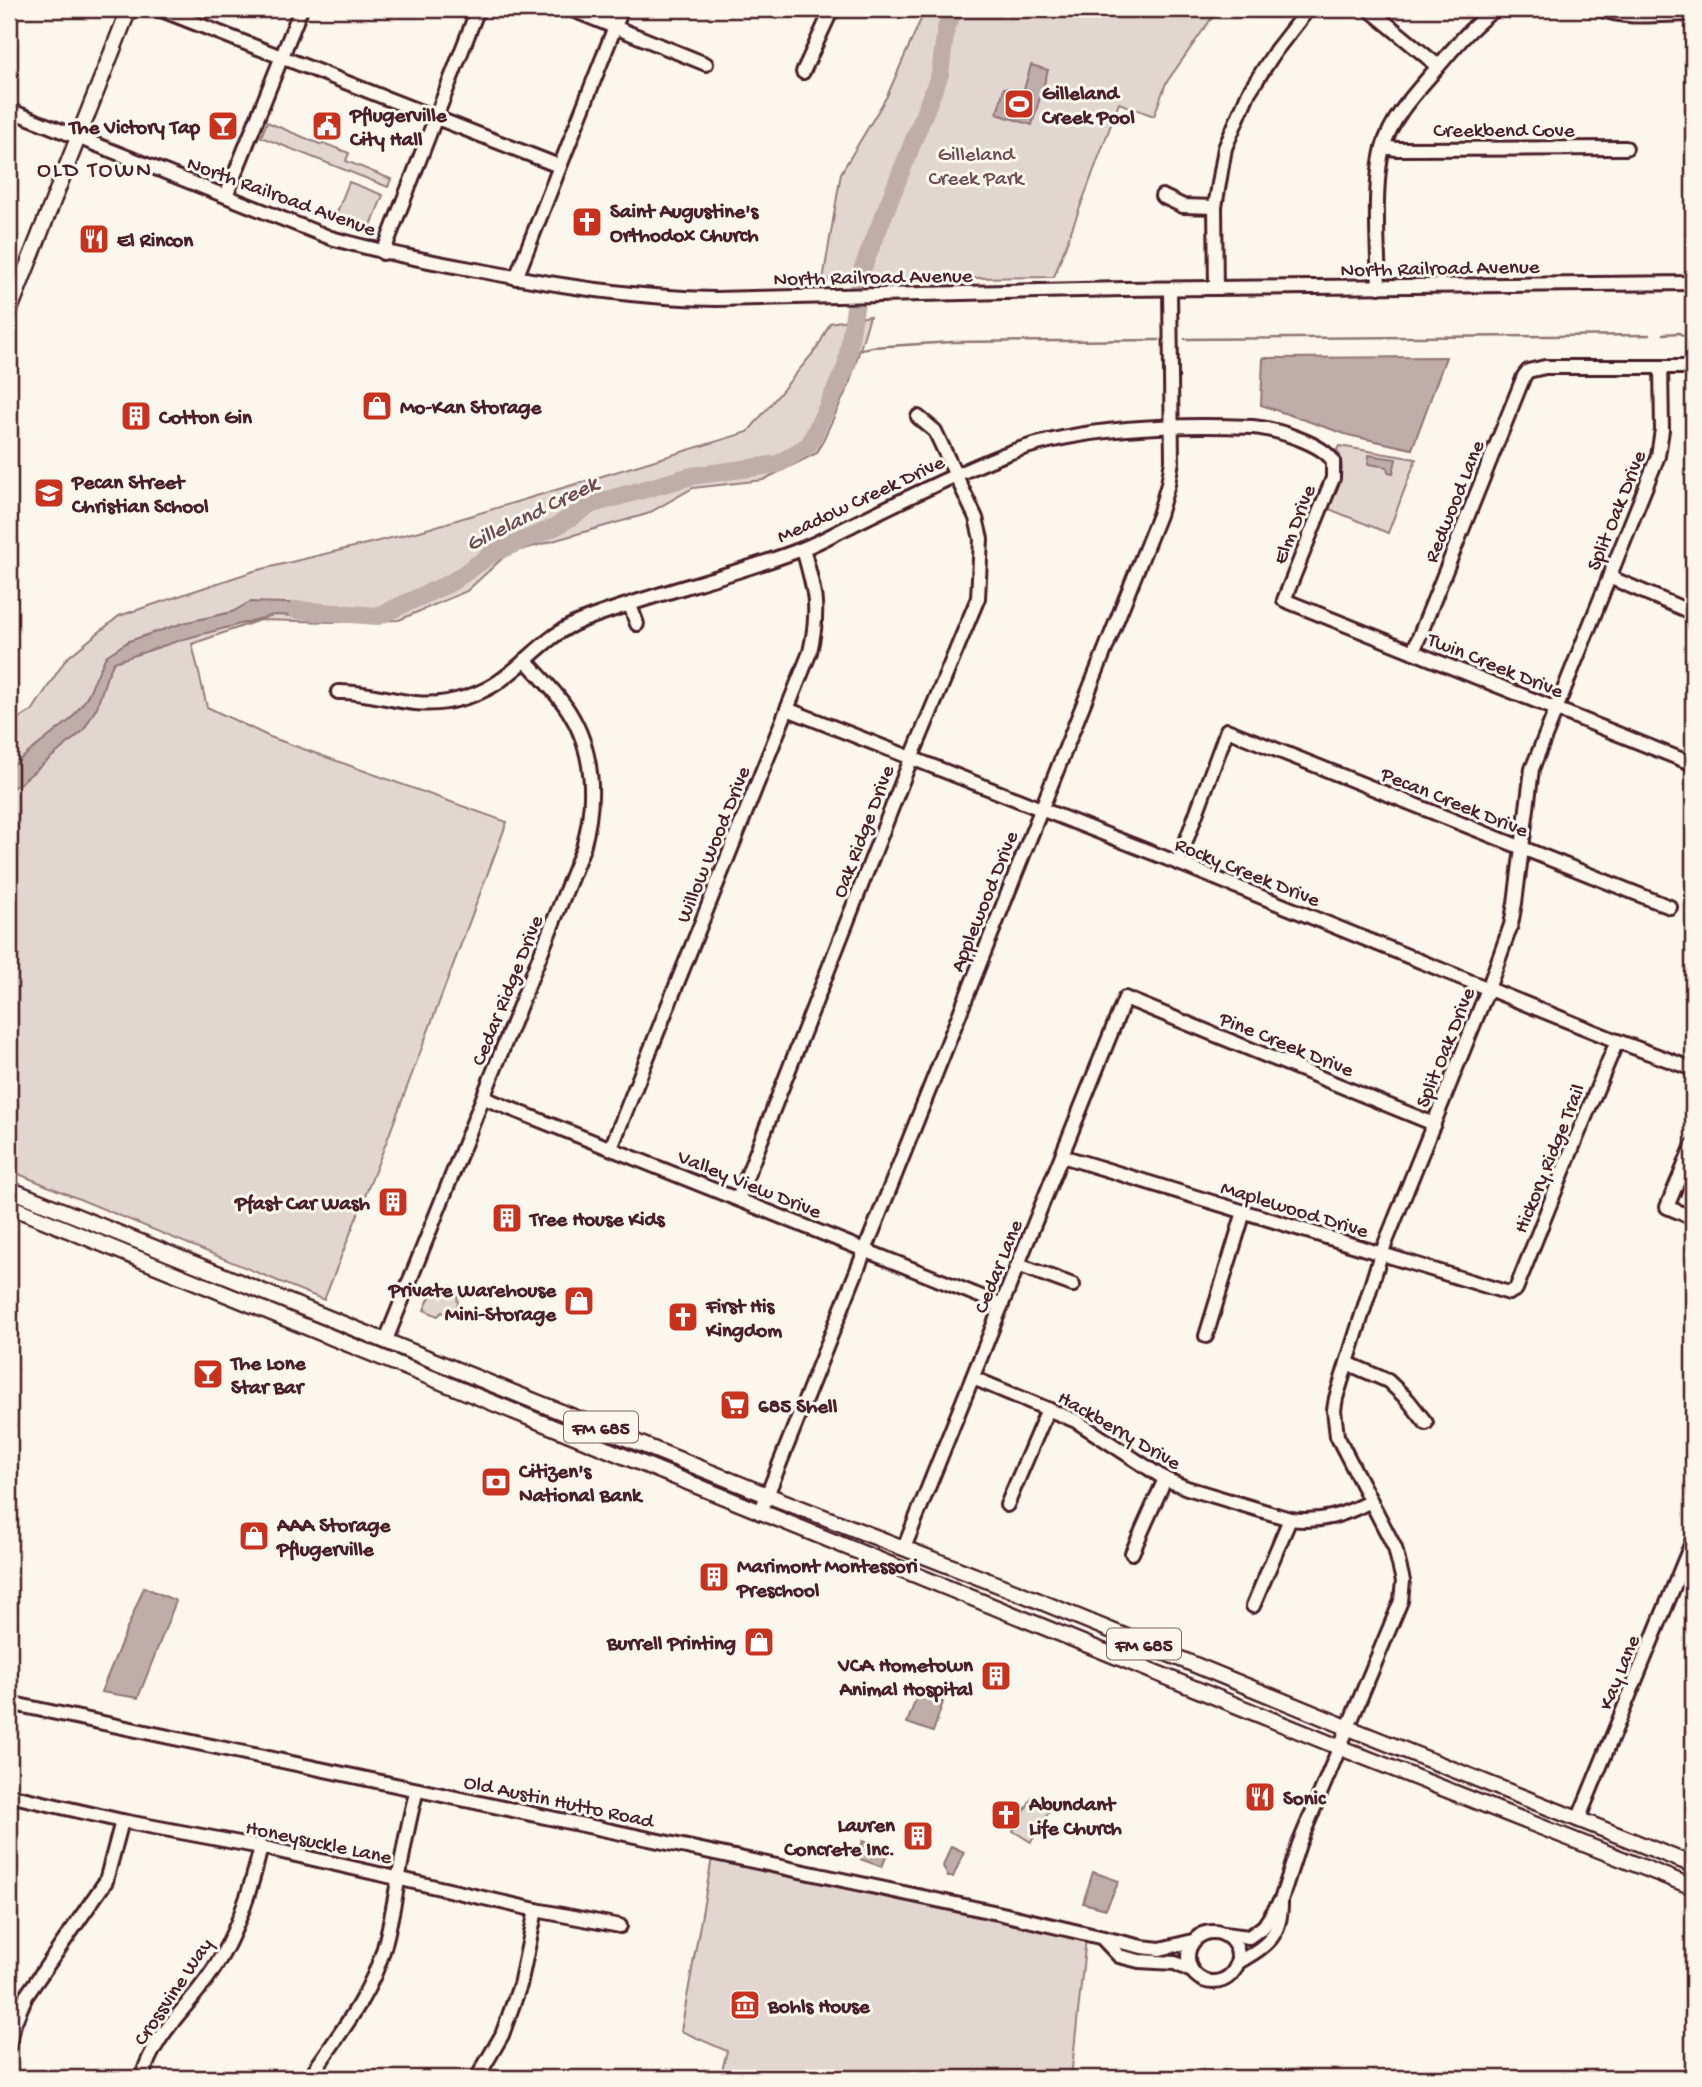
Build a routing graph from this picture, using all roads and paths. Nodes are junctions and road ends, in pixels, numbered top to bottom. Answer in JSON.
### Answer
{"nodes":[{"id":1,"x":129,"y":9,"type":"edge"},
{"id":2,"x":159,"y":9,"type":"edge"},
{"id":3,"x":301,"y":9,"type":"edge"},
{"id":4,"x":478,"y":9,"type":"edge"},
{"id":5,"x":570,"y":9,"type":"edge"},
{"id":6,"x":622,"y":9,"type":"edge"},
{"id":7,"x":832,"y":9,"type":"edge"},
{"id":8,"x":1308,"y":9,"type":"edge"},
{"id":9,"x":1369,"y":9,"type":"edge"},
{"id":10,"x":1496,"y":9,"type":"edge"},
{"id":11,"x":1600,"y":9,"type":"edge"},
{"id":12,"x":1693,"y":14,"type":"edge"},
{"id":13,"x":615,"y":27,"type":"junction"},
{"id":14,"x":281,"y":58,"type":"junction"},
{"id":15,"x":706,"y":64,"type":"dead end"},
{"id":16,"x":1438,"y":66,"type":"junction"},
{"id":17,"x":803,"y":72,"type":"dead end"},
{"id":18,"x":9,"y":110,"type":"edge"},
{"id":19,"x":435,"y":118,"type":"junction"},
{"id":20,"x":78,"y":137,"type":"junction"},
{"id":21,"x":1383,"y":147,"type":"junction"},
{"id":22,"x":1626,"y":148,"type":"dead end"},
{"id":23,"x":559,"y":166,"type":"junction"},
{"id":24,"x":226,"y":196,"type":"junction"},
{"id":25,"x":1162,"y":196,"type":"dead end"},
{"id":26,"x":1214,"y":207,"type":"junction"},
{"id":27,"x":383,"y":253,"type":"junction"},
{"id":28,"x":516,"y":278,"type":"junction"},
{"id":29,"x":1693,"y":283,"type":"edge"},
{"id":30,"x":1379,"y":287,"type":"junction"},
{"id":31,"x":1170,"y":289,"type":"junction"},
{"id":32,"x":1216,"y":289,"type":"junction"},
{"id":33,"x":12,"y":293,"type":"edge"},
{"id":34,"x":9,"y":312,"type":"edge"},
{"id":35,"x":1661,"y":367,"type":"junction"},
{"id":36,"x":1693,"y":367,"type":"edge"},
{"id":37,"x":918,"y":417,"type":"dead end"},
{"id":38,"x":1172,"y":427,"type":"junction"},
{"id":39,"x":1333,"y":461,"type":"joint"},
{"id":40,"x":957,"y":474,"type":"junction"},
{"id":41,"x":803,"y":549,"type":"junction"},
{"id":42,"x":1609,"y":577,"type":"junction"},
{"id":43,"x":1284,"y":600,"type":"joint"},
{"id":44,"x":630,"y":605,"type":"junction"},
{"id":45,"x":1693,"y":613,"type":"edge"},
{"id":46,"x":637,"y":624,"type":"dead end"},
{"id":47,"x":1413,"y":652,"type":"junction"},
{"id":48,"x":525,"y":660,"type":"junction"},
{"id":49,"x":338,"y":692,"type":"dead end"},
{"id":50,"x":1556,"y":708,"type":"junction"},
{"id":51,"x":787,"y":709,"type":"junction"},
{"id":52,"x":911,"y":759,"type":"junction"},
{"id":53,"x":1693,"y":764,"type":"edge"},
{"id":54,"x":1040,"y":811,"type":"junction"},
{"id":55,"x":1521,"y":848,"type":"junction"},
{"id":56,"x":1178,"y":863,"type":"junction"},
{"id":57,"x":1670,"y":907,"type":"dead end"},
{"id":58,"x":1488,"y":989,"type":"junction"},
{"id":59,"x":1125,"y":999,"type":"joint"},
{"id":60,"x":1617,"y":1041,"type":"junction"},
{"id":61,"x":1693,"y":1069,"type":"edge"},
{"id":62,"x":484,"y":1098,"type":"junction"},
{"id":63,"x":1434,"y":1124,"type":"junction"},
{"id":64,"x":1693,"y":1145,"type":"edge"},
{"id":65,"x":611,"y":1148,"type":"junction"},
{"id":66,"x":1062,"y":1156,"type":"junction"},
{"id":67,"x":9,"y":1189,"type":"edge"},
{"id":68,"x":738,"y":1199,"type":"junction"},
{"id":69,"x":9,"y":1206,"type":"edge"},
{"id":70,"x":1244,"y":1212,"type":"junction"},
{"id":71,"x":1693,"y":1218,"type":"edge"},
{"id":72,"x":865,"y":1249,"type":"junction"},
{"id":73,"x":1381,"y":1254,"type":"junction"},
{"id":74,"x":1018,"y":1265,"type":"junction"},
{"id":75,"x":1073,"y":1285,"type":"dead end"},
{"id":76,"x":1516,"y":1289,"type":"joint"},
{"id":77,"x":272,"y":1294,"type":"junction"},
{"id":78,"x":1002,"y":1305,"type":"junction"},
{"id":79,"x":264,"y":1311,"type":"junction"},
{"id":80,"x":1206,"y":1336,"type":"dead end"},
{"id":81,"x":386,"y":1340,"type":"junction"},
{"id":82,"x":1347,"y":1363,"type":"junction"},
{"id":83,"x":973,"y":1378,"type":"junction"},
{"id":84,"x":1048,"y":1409,"type":"junction"},
{"id":85,"x":1426,"y":1423,"type":"dead end"},
{"id":86,"x":1165,"y":1479,"type":"junction"},
{"id":87,"x":767,"y":1495,"type":"junction"},
{"id":88,"x":1371,"y":1501,"type":"junction"},
{"id":89,"x":1007,"y":1505,"type":"dead end"},
{"id":90,"x":760,"y":1513,"type":"junction"},
{"id":91,"x":1290,"y":1519,"type":"junction"},
{"id":92,"x":1693,"y":1539,"type":"edge"},
{"id":93,"x":904,"y":1548,"type":"junction"},
{"id":94,"x":1132,"y":1553,"type":"dead end"},
{"id":95,"x":1253,"y":1606,"type":"dead end"},
{"id":96,"x":9,"y":1705,"type":"edge"},
{"id":97,"x":1349,"y":1728,"type":"junction"},
{"id":98,"x":1341,"y":1748,"type":"junction"},
{"id":99,"x":417,"y":1790,"type":"junction"},
{"id":100,"x":9,"y":1795,"type":"edge"},
{"id":101,"x":1578,"y":1820,"type":"junction"},
{"id":102,"x":122,"y":1821,"type":"junction"},
{"id":103,"x":261,"y":1847,"type":"junction"},
{"id":104,"x":1693,"y":1865,"type":"edge"},
{"id":105,"x":398,"y":1879,"type":"junction"},
{"id":106,"x":1693,"y":1888,"type":"edge"},
{"id":107,"x":1280,"y":1900,"type":"junction"},
{"id":108,"x":536,"y":1910,"type":"junction"},
{"id":109,"x":620,"y":1926,"type":"dead end"},
{"id":110,"x":1224,"y":1934,"type":"junction"},
{"id":111,"x":1101,"y":1938,"type":"junction"},
{"id":112,"x":1193,"y":1941,"type":"junction"},
{"id":113,"x":1237,"y":1963,"type":"junction"},
{"id":114,"x":1192,"y":1971,"type":"junction"},
{"id":115,"x":9,"y":2046,"type":"edge"},
{"id":116,"x":142,"y":2078,"type":"edge"},
{"id":117,"x":309,"y":2078,"type":"edge"},
{"id":118,"x":477,"y":2078,"type":"edge"}],
"edges":[{"from":1,"to":20,"type":"main road"},
{"from":2,"to":14,"type":"street"},
{"from":3,"to":14,"type":"street"},
{"from":4,"to":19,"type":"street"},
{"from":5,"to":13,"type":"street"},
{"from":6,"to":13,"type":"street"},
{"from":7,"to":17,"type":"street"},
{"from":8,"to":26,"type":"street"},
{"from":9,"to":16,"type":"street"},
{"from":10,"to":16,"type":"street"},
{"from":11,"to":12,"type":"street"},
{"from":13,"to":15,"type":"street"},
{"from":13,"to":23,"type":"street"},
{"from":14,"to":19,"type":"street"},
{"from":14,"to":24,"type":"street"},
{"from":16,"to":21,"type":"street"},
{"from":18,"to":20,"type":"street","name":"North Railroad Avenue"},
{"from":19,"to":23,"type":"street"},
{"from":19,"to":27,"type":"street"},
{"from":20,"to":24,"type":"street","name":"North Railroad Avenue"},
{"from":20,"to":33,"type":"main road"},
{"from":21,"to":22,"type":"street","name":"Creekbend Cove"},
{"from":21,"to":30,"type":"street"},
{"from":23,"to":28,"type":"street"},
{"from":24,"to":27,"type":"street","name":"North Railroad Avenue"},
{"from":25,"to":26,"type":"street"},
{"from":26,"to":32,"type":"street"},
{"from":27,"to":28,"type":"street","name":"North Railroad Avenue"},
{"from":28,"to":31,"type":"street","name":"North Railroad Avenue"},
{"from":29,"to":30,"type":"street","name":"North Railroad Avenue"},
{"from":30,"to":32,"type":"street","name":"North Railroad Avenue"},
{"from":31,"to":32,"type":"street","name":"North Railroad Avenue"},
{"from":31,"to":38,"type":"street","name":"Applewood Drive"},
{"from":33,"to":34,"type":"main road"},
{"from":35,"to":36,"type":"street"},
{"from":35,"to":42,"type":"street","name":"Split Oak Drive"},
{"from":35,"to":47,"type":"street","name":"Redwood Lane"},
{"from":37,"to":40,"type":"street","name":"Oak Ridge Drive"},
{"from":38,"to":39,"type":"street","name":"Meadow Creek Drive"},
{"from":38,"to":40,"type":"street","name":"Meadow Creek Drive"},
{"from":38,"to":54,"type":"street","name":"Applewood Drive"},
{"from":39,"to":43,"type":"street","name":"Elm Drive"},
{"from":40,"to":41,"type":"street","name":"Meadow Creek Drive"},
{"from":40,"to":52,"type":"street","name":"Oak Ridge Drive"},
{"from":41,"to":44,"type":"street","name":"Meadow Creek Drive"},
{"from":41,"to":51,"type":"street","name":"Willow Wood Drive"},
{"from":42,"to":45,"type":"street"},
{"from":42,"to":50,"type":"street","name":"Split Oak Drive"},
{"from":43,"to":47,"type":"street","name":"Twin Creek Drive"},
{"from":44,"to":46,"type":"street"},
{"from":44,"to":48,"type":"street","name":"Meadow Creek Drive"},
{"from":47,"to":50,"type":"street","name":"Twin Creek Drive"},
{"from":48,"to":49,"type":"street","name":"Meadow Creek Drive"},
{"from":48,"to":62,"type":"street","name":"Cedar Ridge Drive"},
{"from":50,"to":53,"type":"street","name":"Twin Creek Drive"},
{"from":50,"to":55,"type":"street","name":"Split Oak Drive"},
{"from":51,"to":52,"type":"street","name":"Rocky Creek Drive"},
{"from":51,"to":65,"type":"street","name":"Willow Wood Drive"},
{"from":52,"to":54,"type":"street","name":"Rocky Creek Drive"},
{"from":52,"to":68,"type":"street","name":"Oak Ridge Drive"},
{"from":54,"to":56,"type":"street","name":"Rocky Creek Drive"},
{"from":54,"to":72,"type":"street","name":"Applewood Drive"},
{"from":55,"to":56,"type":"street","name":"Pecan Creek Drive"},
{"from":55,"to":57,"type":"street","name":"Pecan Creek Drive"},
{"from":55,"to":58,"type":"street","name":"Split Oak Drive"},
{"from":56,"to":58,"type":"street","name":"Rocky Creek Drive"},
{"from":58,"to":60,"type":"street","name":"Rocky Creek Drive"},
{"from":58,"to":63,"type":"street","name":"Split Oak Drive"},
{"from":59,"to":63,"type":"street","name":"Pine Creek Drive"},
{"from":59,"to":66,"type":"street","name":"Cedar Lane"},
{"from":60,"to":61,"type":"street","name":"Rocky Creek Drive"},
{"from":60,"to":76,"type":"street","name":"Hickory Ridge Trail"},
{"from":62,"to":65,"type":"street","name":"Valley View Drive"},
{"from":62,"to":81,"type":"street","name":"Cedar Ridge Drive"},
{"from":63,"to":73,"type":"street","name":"Split Oak Drive"},
{"from":64,"to":71,"type":"street"},
{"from":65,"to":68,"type":"street","name":"Valley View Drive"},
{"from":66,"to":70,"type":"street","name":"Maplewood Drive"},
{"from":66,"to":74,"type":"street","name":"Cedar Lane"},
{"from":67,"to":77,"type":"main road","number":"FM 685"},
{"from":68,"to":72,"type":"street","name":"Valley View Drive"},
{"from":69,"to":79,"type":"main road","number":"FM 685"},
{"from":70,"to":73,"type":"street","name":"Maplewood Drive"},
{"from":70,"to":80,"type":"street"},
{"from":72,"to":78,"type":"street","name":"Valley View Drive"},
{"from":72,"to":87,"type":"street","name":"Applewood Drive"},
{"from":73,"to":76,"type":"street","name":"Maplewood Drive"},
{"from":73,"to":82,"type":"street","name":"Split Oak Drive"},
{"from":74,"to":75,"type":"street"},
{"from":74,"to":78,"type":"street","name":"Cedar Lane"},
{"from":77,"to":79,"type":"street"},
{"from":77,"to":81,"type":"main road","number":"FM 685"},
{"from":78,"to":83,"type":"street","name":"Cedar Lane"},
{"from":79,"to":90,"type":"main road","number":"FM 685"},
{"from":81,"to":87,"type":"main road","number":"FM 685"},
{"from":82,"to":85,"type":"street"},
{"from":82,"to":88,"type":"street","name":"Split Oak Drive"},
{"from":83,"to":84,"type":"street","name":"Hackberry Drive"},
{"from":83,"to":93,"type":"street","name":"Cedar Lane"},
{"from":84,"to":86,"type":"street","name":"Hackberry Drive"},
{"from":84,"to":89,"type":"street"},
{"from":86,"to":91,"type":"street","name":"Hackberry Drive"},
{"from":86,"to":94,"type":"street"},
{"from":87,"to":90,"type":"street","name":"Applewood Drive"},
{"from":87,"to":93,"type":"main road","number":"FM 685"},
{"from":88,"to":91,"type":"street","name":"Hackberry Drive"},
{"from":88,"to":97,"type":"street","name":"Split Oak Drive"},
{"from":90,"to":98,"type":"main road","number":"FM 685"},
{"from":91,"to":95,"type":"street"},
{"from":92,"to":101,"type":"street","name":"Kay Lane"},
{"from":93,"to":97,"type":"main road","number":"FM 685"},
{"from":96,"to":99,"type":"street","name":"Old Austin Hutto Road"},
{"from":97,"to":98,"type":"street","name":"Split Oak Drive"},
{"from":97,"to":101,"type":"main road","number":"FM 685"},
{"from":98,"to":106,"type":"main road","number":"FM 685"},
{"from":98,"to":107,"type":"street","name":"Old Austin Hutto Road"},
{"from":99,"to":105,"type":"street"},
{"from":99,"to":111,"type":"street","name":"Old Austin Hutto Road"},
{"from":100,"to":102,"type":"street","name":"Honeysuckle Lane"},
{"from":101,"to":104,"type":"main road","number":"FM 685"},
{"from":102,"to":103,"type":"street","name":"Honeysuckle Lane"},
{"from":102,"to":115,"type":"street"},
{"from":103,"to":105,"type":"street","name":"Honeysuckle Lane"},
{"from":103,"to":116,"type":"street","name":"Crossvine Way"},
{"from":105,"to":108,"type":"street","name":"Honeysuckle Lane"},
{"from":105,"to":117,"type":"street"},
{"from":107,"to":110,"type":"street","name":"Old Austin Hutto Road"},
{"from":107,"to":113,"type":"street","name":"Old Austin Hutto Road"},
{"from":108,"to":109,"type":"street","name":"Honeysuckle Lane"},
{"from":108,"to":118,"type":"street"},
{"from":110,"to":112,"type":"street","name":"Old Austin Hutto Road"},
{"from":110,"to":113,"type":"street"},
{"from":111,"to":112,"type":"street","name":"Old Austin Hutto Road"},
{"from":111,"to":114,"type":"street","name":"Old Austin Hutto Road"},
{"from":112,"to":114,"type":"street"},
{"from":113,"to":114,"type":"street","name":"Old Austin Hutto Road"}]}
